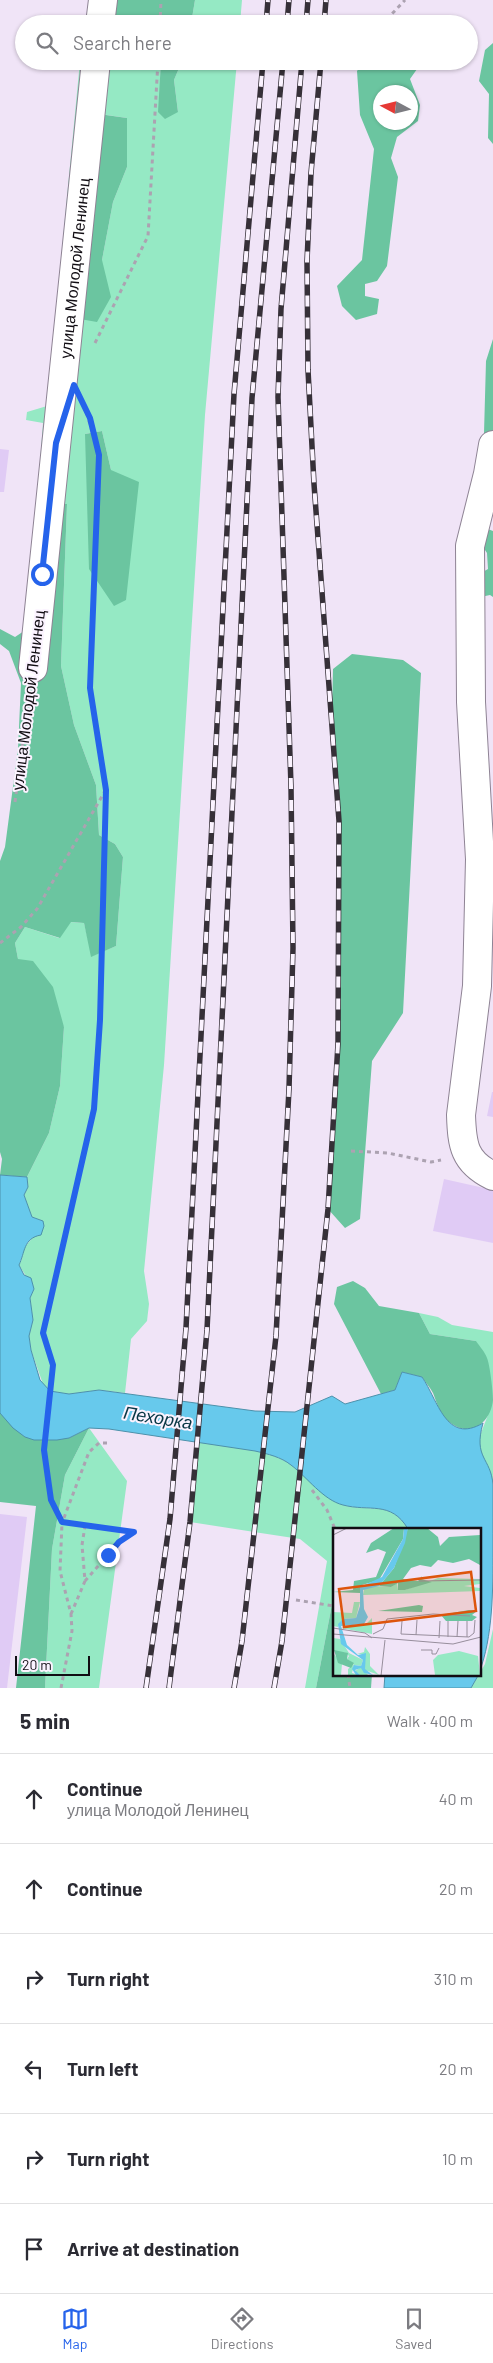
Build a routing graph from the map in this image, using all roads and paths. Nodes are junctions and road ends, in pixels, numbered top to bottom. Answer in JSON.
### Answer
{"nodes":[{"id":1,"x":103,"y":0,"type":"edge"},
{"id":2,"x":161,"y":0,"type":"edge"},
{"id":3,"x":405,"y":0,"type":"edge"},
{"id":4,"x":101,"y":15,"type":"edge"},
{"id":5,"x":160,"y":15,"type":"edge"},
{"id":6,"x":391,"y":15,"type":"edge"},
{"id":7,"x":95,"y":70,"type":"edge"},
{"id":8,"x":157,"y":70,"type":"edge"},
{"id":9,"x":91,"y":350,"type":"dead end"},
{"id":10,"x":86,"y":410,"type":"dead end"},
{"id":11,"x":493,"y":445,"type":"edge"},
{"id":12,"x":33,"y":668,"type":"joint"},
{"id":13,"x":106,"y":790,"type":"junction"},
{"id":14,"x":15,"y":802,"type":"dead end"},
{"id":15,"x":0,"y":943,"type":"edge"},
{"id":16,"x":351,"y":1151,"type":"dead end"},
{"id":17,"x":467,"y":1155,"type":"junction"},
{"id":18,"x":493,"y":1176,"type":"edge"},
{"id":19,"x":107,"y":1443,"type":"dead end"},
{"id":20,"x":312,"y":1490,"type":"dead end"},
{"id":21,"x":62,"y":1522,"type":"junction"},
{"id":22,"x":85,"y":1526,"type":"junction"},
{"id":23,"x":335,"y":1528,"type":"edge"},
{"id":24,"x":85,"y":1581,"type":"junction"},
{"id":25,"x":296,"y":1600,"type":"dead end"},
{"id":26,"x":333,"y":1606,"type":"edge"},
{"id":27,"x":71,"y":1614,"type":"junction"},
{"id":28,"x":61,"y":1688,"type":"edge"}],
"edges":[{"from":1,"to":4,"type":"street"},
{"from":2,"to":5,"type":"path"},
{"from":3,"to":6,"type":"path"},
{"from":7,"to":12,"type":"street","name":"улица Молодой Ленинец"},
{"from":8,"to":9,"type":"path"},
{"from":10,"to":13,"type":"path"},
{"from":11,"to":17,"type":"street"},
{"from":12,"to":14,"type":"path","name":"улица Молодой Ленинец"},
{"from":13,"to":15,"type":"path"},
{"from":13,"to":21,"type":"path"},
{"from":16,"to":17,"type":"path"},
{"from":17,"to":18,"type":"street"},
{"from":19,"to":21,"type":"path"},
{"from":20,"to":23,"type":"path"},
{"from":21,"to":22,"type":"path"},
{"from":21,"to":27,"type":"path"},
{"from":22,"to":24,"type":"path"},
{"from":22,"to":24,"type":"path"},
{"from":24,"to":27,"type":"path"},
{"from":25,"to":26,"type":"path"},
{"from":27,"to":28,"type":"path"}]}
